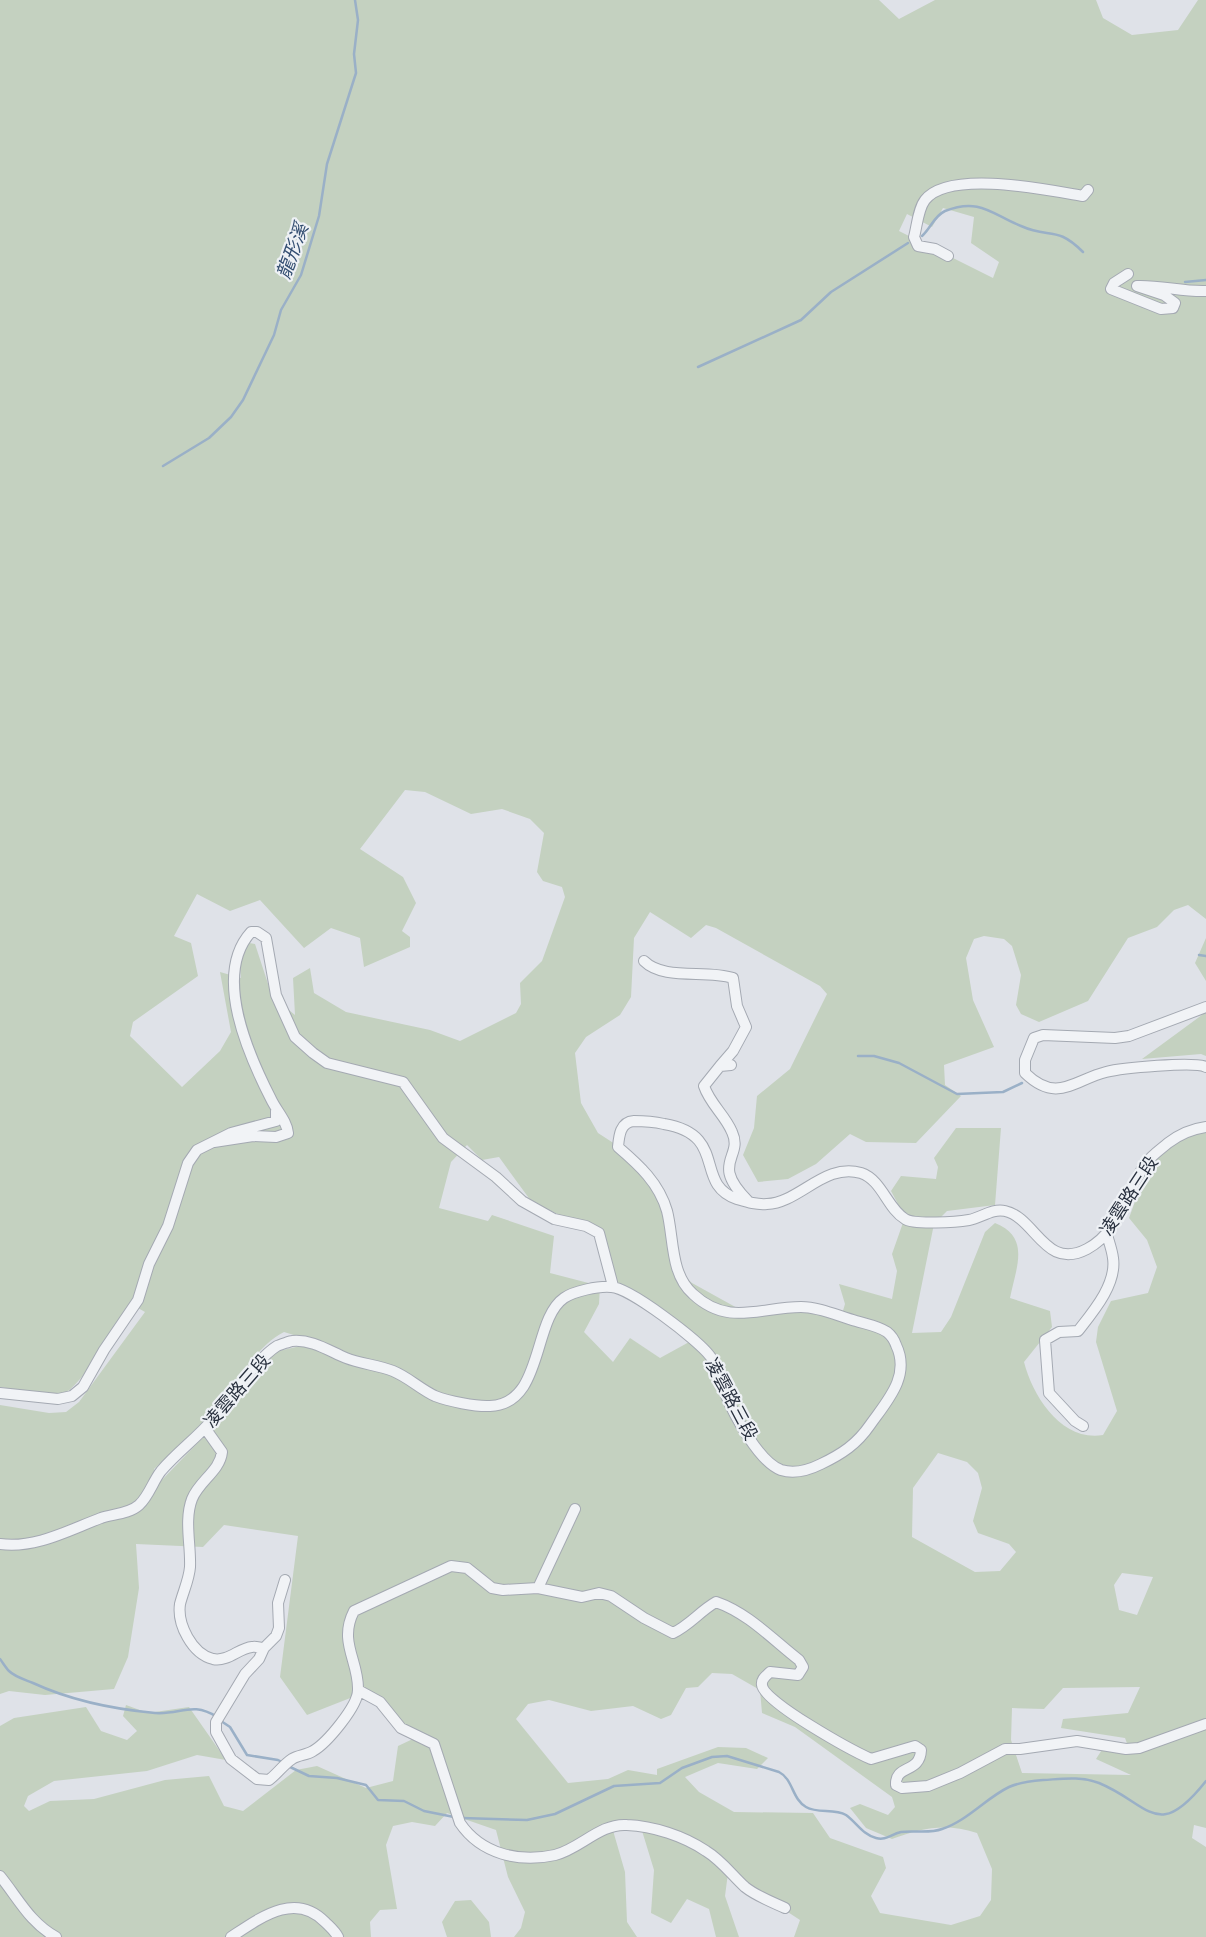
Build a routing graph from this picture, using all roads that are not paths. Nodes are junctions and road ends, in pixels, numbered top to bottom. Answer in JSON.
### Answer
{"nodes":[{"id":1,"x":1088,"y":190,"type":"dead end"},
{"id":2,"x":948,"y":256,"type":"dead end"},
{"id":3,"x":1128,"y":274,"type":"dead end"},
{"id":4,"x":1206,"y":290,"type":"edge"},
{"id":5,"x":644,"y":961,"type":"dead end"},
{"id":6,"x":1206,"y":1007,"type":"edge"},
{"id":7,"x":731,"y":1065,"type":"dead end"},
{"id":8,"x":720,"y":1066,"type":"junction"},
{"id":9,"x":1206,"y":1067,"type":"edge"},
{"id":10,"x":276,"y":1110,"type":"junction"},
{"id":11,"x":1206,"y":1127,"type":"edge"},
{"id":12,"x":214,"y":1142,"type":"junction"},
{"id":13,"x":750,"y":1204,"type":"junction"},
{"id":14,"x":1107,"y":1235,"type":"junction"},
{"id":15,"x":613,"y":1286,"type":"junction"},
{"id":16,"x":0,"y":1393,"type":"edge"},
{"id":17,"x":1083,"y":1426,"type":"dead end"},
{"id":18,"x":206,"y":1428,"type":"junction"},
{"id":19,"x":575,"y":1509,"type":"dead end"},
{"id":20,"x":0,"y":1544,"type":"edge"},
{"id":21,"x":285,"y":1580,"type":"dead end"},
{"id":22,"x":538,"y":1588,"type":"junction"},
{"id":23,"x":264,"y":1648,"type":"junction"},
{"id":24,"x":358,"y":1690,"type":"junction"},
{"id":25,"x":1206,"y":1724,"type":"edge"},
{"id":26,"x":0,"y":1876,"type":"edge"},
{"id":27,"x":785,"y":1908,"type":"dead end"},
{"id":28,"x":56,"y":1937,"type":"edge"},
{"id":29,"x":231,"y":1937,"type":"edge"},
{"id":30,"x":338,"y":1937,"type":"edge"}],
"edges":[{"from":1,"to":2,"type":"street"},
{"from":3,"to":4,"type":"street"},
{"from":5,"to":8,"type":"street"},
{"from":6,"to":9,"type":"street"},
{"from":7,"to":8,"type":"street"},
{"from":8,"to":13,"type":"street"},
{"from":10,"to":12,"type":"street"},
{"from":10,"to":12,"type":"street"},
{"from":10,"to":15,"type":"street"},
{"from":11,"to":14,"type":"street","name":"凌雲路三段"},
{"from":12,"to":16,"type":"street"},
{"from":13,"to":14,"type":"street","name":"凌雲路三段"},
{"from":13,"to":15,"type":"street","name":"凌雲路三段"},
{"from":14,"to":17,"type":"street"},
{"from":15,"to":18,"type":"street","name":"凌雲路三段"},
{"from":18,"to":20,"type":"street","name":"凌雲路三段"},
{"from":18,"to":23,"type":"street"},
{"from":19,"to":22,"type":"street"},
{"from":21,"to":23,"type":"street"},
{"from":22,"to":24,"type":"street"},
{"from":22,"to":25,"type":"street"},
{"from":23,"to":24,"type":"street"},
{"from":24,"to":27,"type":"street"},
{"from":26,"to":28,"type":"street"},
{"from":29,"to":30,"type":"street"}]}
